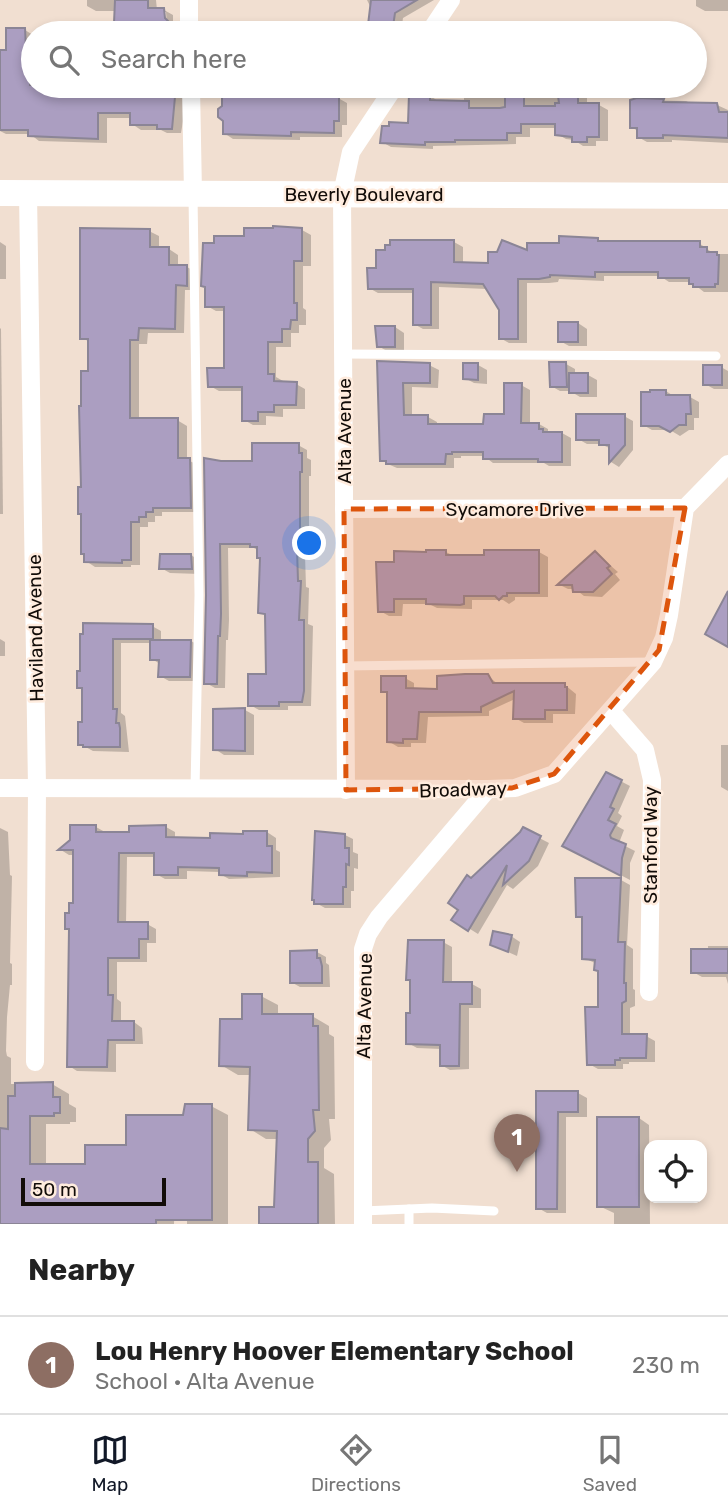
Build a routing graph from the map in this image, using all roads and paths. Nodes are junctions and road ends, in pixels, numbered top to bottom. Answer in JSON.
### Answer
{"nodes":[{"id":1,"x":189,"y":0,"type":"edge"},
{"id":2,"x":450,"y":0,"type":"edge"},
{"id":3,"x":189,"y":21,"type":"edge"},
{"id":4,"x":437,"y":21,"type":"edge"},
{"id":5,"x":191,"y":98,"type":"edge"},
{"id":6,"x":387,"y":98,"type":"edge"},
{"id":7,"x":0,"y":193,"type":"edge"},
{"id":8,"x":28,"y":193,"type":"junction"},
{"id":9,"x":193,"y":194,"type":"junction"},
{"id":10,"x":342,"y":194,"type":"junction"},
{"id":11,"x":728,"y":196,"type":"edge"},
{"id":12,"x":343,"y":354,"type":"junction"},
{"id":13,"x":716,"y":356,"type":"dead end"},
{"id":14,"x":728,"y":464,"type":"edge"},
{"id":15,"x":685,"y":508,"type":"junction"},
{"id":16,"x":344,"y":509,"type":"junction"},
{"id":17,"x":653,"y":662,"type":"junction"},
{"id":18,"x":345,"y":666,"type":"junction"},
{"id":19,"x":611,"y":711,"type":"junction"},
{"id":20,"x":0,"y":788,"type":"edge"},
{"id":21,"x":37,"y":788,"type":"junction"},
{"id":22,"x":195,"y":789,"type":"junction"},
{"id":23,"x":488,"y":789,"type":"junction"},
{"id":24,"x":346,"y":790,"type":"junction"},
{"id":25,"x":649,"y":992,"type":"dead end"},
{"id":26,"x":34,"y":1062,"type":"dead end"},
{"id":27,"x":409,"y":1209,"type":"junction"},
{"id":28,"x":494,"y":1211,"type":"dead end"},
{"id":29,"x":363,"y":1217,"type":"edge"},
{"id":30,"x":408,"y":1224,"type":"edge"}],
"edges":[{"from":1,"to":3,"type":"street"},
{"from":2,"to":4,"type":"street"},
{"from":5,"to":9,"type":"street"},
{"from":6,"to":10,"type":"street","name":"Alta Avenue"},
{"from":7,"to":8,"type":"street","name":"Beverly Boulevard"},
{"from":8,"to":9,"type":"street","name":"Beverly Boulevard"},
{"from":8,"to":21,"type":"street","name":"Haviland Avenue"},
{"from":9,"to":10,"type":"street","name":"Beverly Boulevard"},
{"from":9,"to":22,"type":"lane"},
{"from":10,"to":11,"type":"street","name":"Beverly Boulevard"},
{"from":10,"to":12,"type":"street","name":"Alta Avenue"},
{"from":12,"to":13,"type":"lane"},
{"from":12,"to":16,"type":"street","name":"Alta Avenue"},
{"from":14,"to":15,"type":"street"},
{"from":15,"to":16,"type":"street","name":"Sycamore Drive"},
{"from":15,"to":17,"type":"street","name":"Broadway"},
{"from":16,"to":18,"type":"street","name":"Alta Avenue"},
{"from":17,"to":18,"type":"lane"},
{"from":17,"to":19,"type":"street","name":"Broadway"},
{"from":18,"to":24,"type":"street","name":"Alta Avenue"},
{"from":19,"to":23,"type":"street","name":"Broadway"},
{"from":19,"to":25,"type":"street","name":"Stanford Way"},
{"from":20,"to":21,"type":"street","name":"Broadway"},
{"from":21,"to":22,"type":"street","name":"Broadway"},
{"from":21,"to":26,"type":"street","name":"Haviland Avenue"},
{"from":22,"to":24,"type":"street","name":"Broadway"},
{"from":23,"to":24,"type":"street","name":"Broadway"},
{"from":23,"to":29,"type":"street","name":"Alta Avenue"},
{"from":27,"to":28,"type":"lane"},
{"from":27,"to":29,"type":"lane"},
{"from":27,"to":30,"type":"lane"}]}
